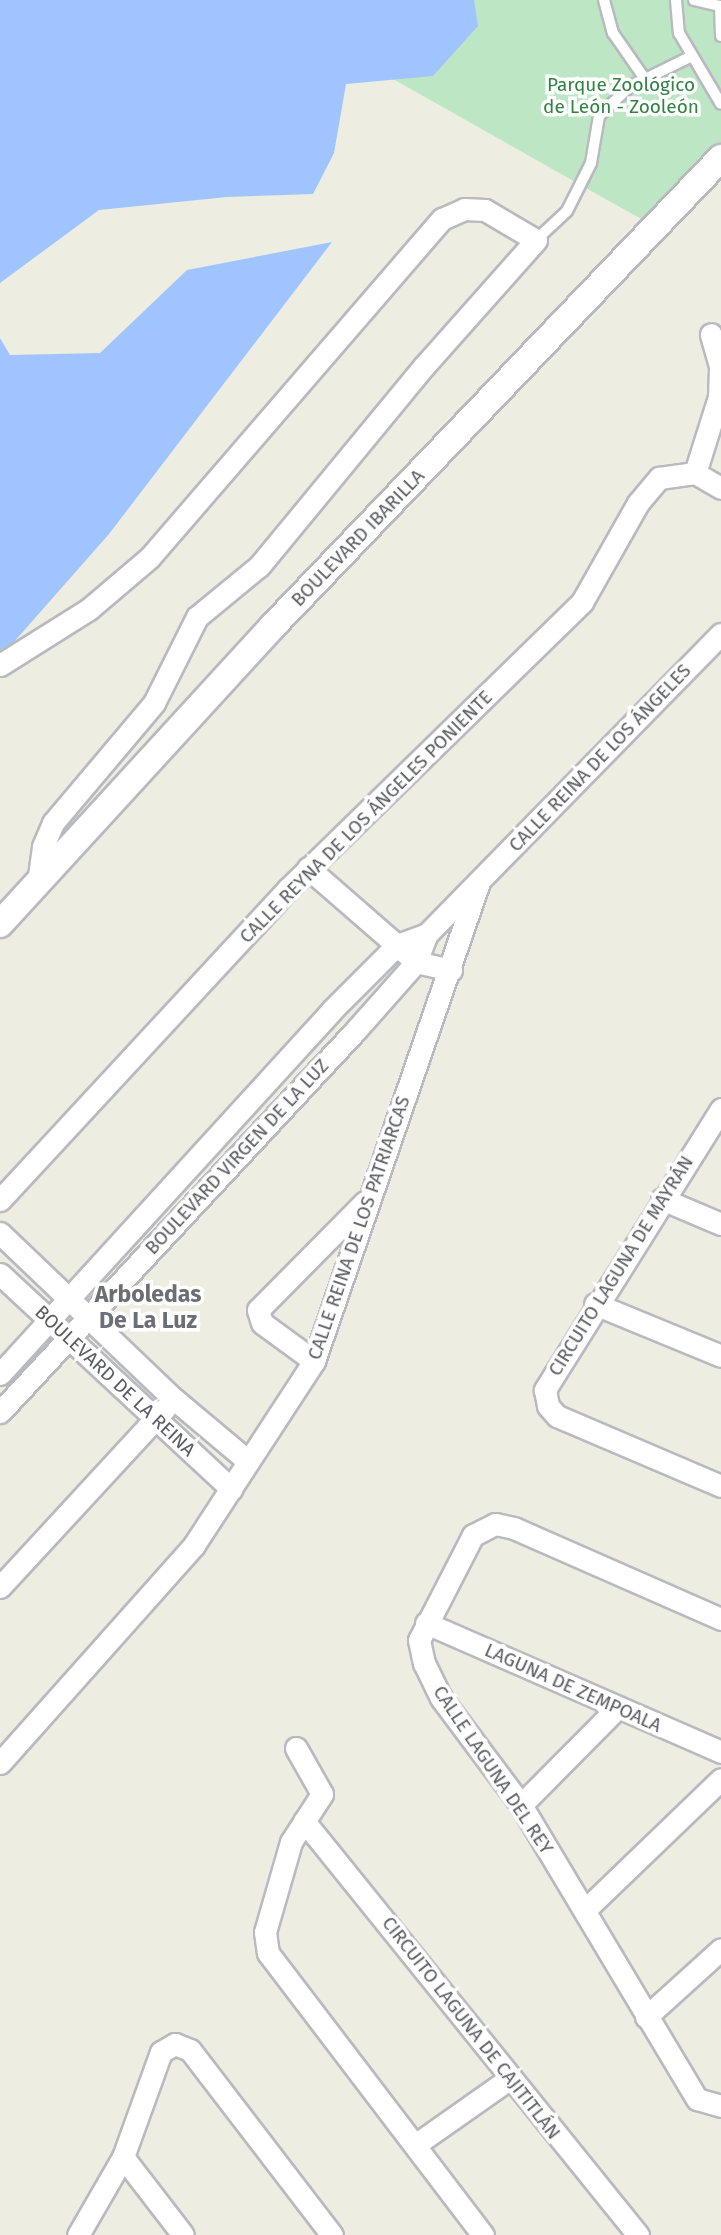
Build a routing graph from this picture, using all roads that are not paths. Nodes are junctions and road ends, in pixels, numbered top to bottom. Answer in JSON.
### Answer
{"nodes":[{"id":1,"x":604,"y":0,"type":"edge"},
{"id":2,"x":676,"y":0,"type":"edge"},
{"id":3,"x":694,"y":0,"type":"edge"},
{"id":4,"x":720,"y":6,"type":"edge"},
{"id":5,"x":721,"y":36,"type":"edge"},
{"id":6,"x":690,"y":57,"type":"junction"},
{"id":7,"x":645,"y":79,"type":"junction"},
{"id":8,"x":721,"y":104,"type":"edge"},
{"id":9,"x":721,"y":158,"type":"edge"},
{"id":10,"x":536,"y":240,"type":"junction"},
{"id":11,"x":711,"y":334,"type":"dead end"},
{"id":12,"x":695,"y":473,"type":"junction"},
{"id":13,"x":721,"y":488,"type":"edge"},
{"id":14,"x":721,"y":634,"type":"edge"},
{"id":15,"x":0,"y":664,"type":"edge"},
{"id":16,"x":308,"y":868,"type":"junction"},
{"id":17,"x":38,"y":882,"type":"junction"},
{"id":18,"x":479,"y":882,"type":"junction"},
{"id":19,"x":1,"y":924,"type":"edge"},
{"id":20,"x":427,"y":934,"type":"junction"},
{"id":21,"x":397,"y":946,"type":"junction"},
{"id":22,"x":416,"y":962,"type":"junction"},
{"id":23,"x":451,"y":970,"type":"junction"},
{"id":24,"x":721,"y":1109,"type":"edge"},
{"id":25,"x":369,"y":1198,"type":"junction"},
{"id":26,"x":662,"y":1199,"type":"junction"},
{"id":27,"x":0,"y":1200,"type":"edge"},
{"id":28,"x":721,"y":1224,"type":"edge"},
{"id":29,"x":0,"y":1233,"type":"edge"},
{"id":30,"x":0,"y":1274,"type":"edge"},
{"id":31,"x":69,"y":1298,"type":"junction"},
{"id":32,"x":595,"y":1304,"type":"junction"},
{"id":33,"x":87,"y":1316,"type":"junction"},
{"id":34,"x":49,"y":1320,"type":"junction"},
{"id":35,"x":68,"y":1338,"type":"junction"},
{"id":36,"x":721,"y":1356,"type":"edge"},
{"id":37,"x":314,"y":1361,"type":"junction"},
{"id":38,"x":0,"y":1374,"type":"edge"},
{"id":39,"x":174,"y":1399,"type":"junction"},
{"id":40,"x":0,"y":1412,"type":"edge"},
{"id":41,"x":155,"y":1418,"type":"junction"},
{"id":42,"x":247,"y":1461,"type":"junction"},
{"id":43,"x":721,"y":1486,"type":"edge"},
{"id":44,"x":230,"y":1489,"type":"junction"},
{"id":45,"x":0,"y":1587,"type":"edge"},
{"id":46,"x":721,"y":1619,"type":"edge"},
{"id":47,"x":426,"y":1623,"type":"junction"},
{"id":48,"x":616,"y":1709,"type":"junction"},
{"id":49,"x":296,"y":1748,"type":"dead end"},
{"id":50,"x":721,"y":1752,"type":"edge"},
{"id":51,"x":0,"y":1763,"type":"edge"},
{"id":52,"x":721,"y":1779,"type":"edge"},
{"id":53,"x":521,"y":1805,"type":"junction"},
{"id":54,"x":304,"y":1821,"type":"junction"},
{"id":55,"x":586,"y":1909,"type":"junction"},
{"id":56,"x":721,"y":1949,"type":"edge"},
{"id":57,"x":646,"y":2017,"type":"junction"},
{"id":58,"x":509,"y":2079,"type":"junction"},
{"id":59,"x":721,"y":2106,"type":"edge"},
{"id":60,"x":415,"y":2145,"type":"junction"},
{"id":61,"x":123,"y":2157,"type":"junction"},
{"id":62,"x":78,"y":2235,"type":"edge"},
{"id":63,"x":183,"y":2235,"type":"edge"},
{"id":64,"x":332,"y":2235,"type":"edge"},
{"id":65,"x":483,"y":2235,"type":"edge"},
{"id":66,"x":638,"y":2235,"type":"edge"}],
"edges":[{"from":1,"to":7,"type":"lane"},
{"from":2,"to":6,"type":"lane"},
{"from":3,"to":4,"type":"lane"},
{"from":4,"to":5,"type":"lane"},
{"from":6,"to":7,"type":"lane"},
{"from":6,"to":8,"type":"lane"},
{"from":7,"to":10,"type":"lane"},
{"from":9,"to":17,"type":"street","name":"BOULEVARD IBARILLA"},
{"from":10,"to":15,"type":"street"},
{"from":10,"to":17,"type":"street"},
{"from":11,"to":12,"type":"street"},
{"from":12,"to":13,"type":"street"},
{"from":12,"to":16,"type":"street","name":"CALLE REYNA DE LOS ÁNGELES PONIENTE"},
{"from":14,"to":18,"type":"street","name":"CALLE REINA DE LOS ÁNGELES"},
{"from":16,"to":21,"type":"street"},
{"from":16,"to":27,"type":"street","name":"CALLE REYNA DE LOS ÁNGELES PONIENTE"},
{"from":17,"to":19,"type":"street","name":"BOULEVARD IBARILLA"},
{"from":18,"to":20,"type":"street","name":"CALLE REINA DE LOS ÁNGELES"},
{"from":18,"to":23,"type":"street","name":"CALLE REINA DE LOS ÁNGELES"},
{"from":20,"to":21,"type":"street","name":"CALLE REINA DE LOS ÁNGELES"},
{"from":20,"to":22,"type":"street","name":"CALLE REINA DE LOS ÁNGELES"},
{"from":21,"to":22,"type":"street"},
{"from":21,"to":31,"type":"street","name":"BOULEVARD VIRGEN DE LA LUZ"},
{"from":22,"to":23,"type":"street"},
{"from":22,"to":33,"type":"street","name":"BOULEVARD VIRGEN DE LA LUZ"},
{"from":23,"to":25,"type":"street","name":"CALLE REINA DE LOS PATRIARCAS"},
{"from":24,"to":26,"type":"street","name":"CIRCUITO LAGUNA DE MAYRÁN"},
{"from":25,"to":37,"type":"street","name":"CALLE REINA DE LOS PATRIARCAS"},
{"from":25,"to":37,"type":"street"},
{"from":26,"to":28,"type":"street"},
{"from":26,"to":32,"type":"street","name":"CIRCUITO LAGUNA DE MAYRÁN"},
{"from":29,"to":31,"type":"street","name":"BOULEVARD DE LA REINA"},
{"from":30,"to":34,"type":"street","name":"BOULEVARD DE LA REINA"},
{"from":31,"to":33,"type":"street","name":"BOULEVARD DE LA REINA"},
{"from":31,"to":34,"type":"street","name":"BOULEVARD VIRGEN DE LA LUZ"},
{"from":32,"to":36,"type":"street"},
{"from":32,"to":43,"type":"street","name":"CIRCUITO LAGUNA DE MAYRÁN"},
{"from":33,"to":35,"type":"street","name":"BOULEVARD VIRGEN DE LA LUZ"},
{"from":33,"to":39,"type":"street","name":"BOULEVARD DE LA REINA"},
{"from":34,"to":35,"type":"street","name":"BOULEVARD DE LA REINA"},
{"from":34,"to":38,"type":"street","name":"BOULEVARD VIRGEN DE LA LUZ"},
{"from":35,"to":40,"type":"street","name":"BOULEVARD VIRGEN DE LA LUZ"},
{"from":35,"to":41,"type":"street","name":"BOULEVARD DE LA REINA"},
{"from":37,"to":42,"type":"street","name":"CALLE REINA DE LOS PATRIARCAS"},
{"from":39,"to":41,"type":"street"},
{"from":39,"to":42,"type":"street","name":"BOULEVARD DE LA REINA"},
{"from":41,"to":44,"type":"street","name":"BOULEVARD DE LA REINA"},
{"from":41,"to":45,"type":"street"},
{"from":42,"to":44,"type":"street","name":"CALLE REINA DE LOS PATRIARCAS"},
{"from":44,"to":51,"type":"street","name":"CALLE REINA DE LOS PATRIARCAS"},
{"from":46,"to":47,"type":"street","name":"CALLE LAGUNA DEL REY"},
{"from":47,"to":48,"type":"street","name":"LAGUNA DE ZEMPOALA"},
{"from":47,"to":53,"type":"street","name":"CALLE LAGUNA DEL REY"},
{"from":48,"to":50,"type":"street","name":"LAGUNA DE ZEMPOALA"},
{"from":48,"to":53,"type":"street"},
{"from":49,"to":54,"type":"street"},
{"from":52,"to":55,"type":"street"},
{"from":53,"to":55,"type":"street","name":"CALLE LAGUNA DEL REY"},
{"from":54,"to":58,"type":"street","name":"CIRCUITO LAGUNA DE CAJITITLÁN"},
{"from":54,"to":60,"type":"street"},
{"from":55,"to":57,"type":"street","name":"CALLE LAGUNA DEL REY"},
{"from":56,"to":57,"type":"street"},
{"from":57,"to":59,"type":"street","name":"CALLE LAGUNA DEL REY"},
{"from":58,"to":60,"type":"street"},
{"from":58,"to":66,"type":"street","name":"CIRCUITO LAGUNA DE CAJITITLÁN"},
{"from":60,"to":65,"type":"street"},
{"from":61,"to":62,"type":"street"},
{"from":61,"to":63,"type":"street"},
{"from":61,"to":64,"type":"street"}]}
